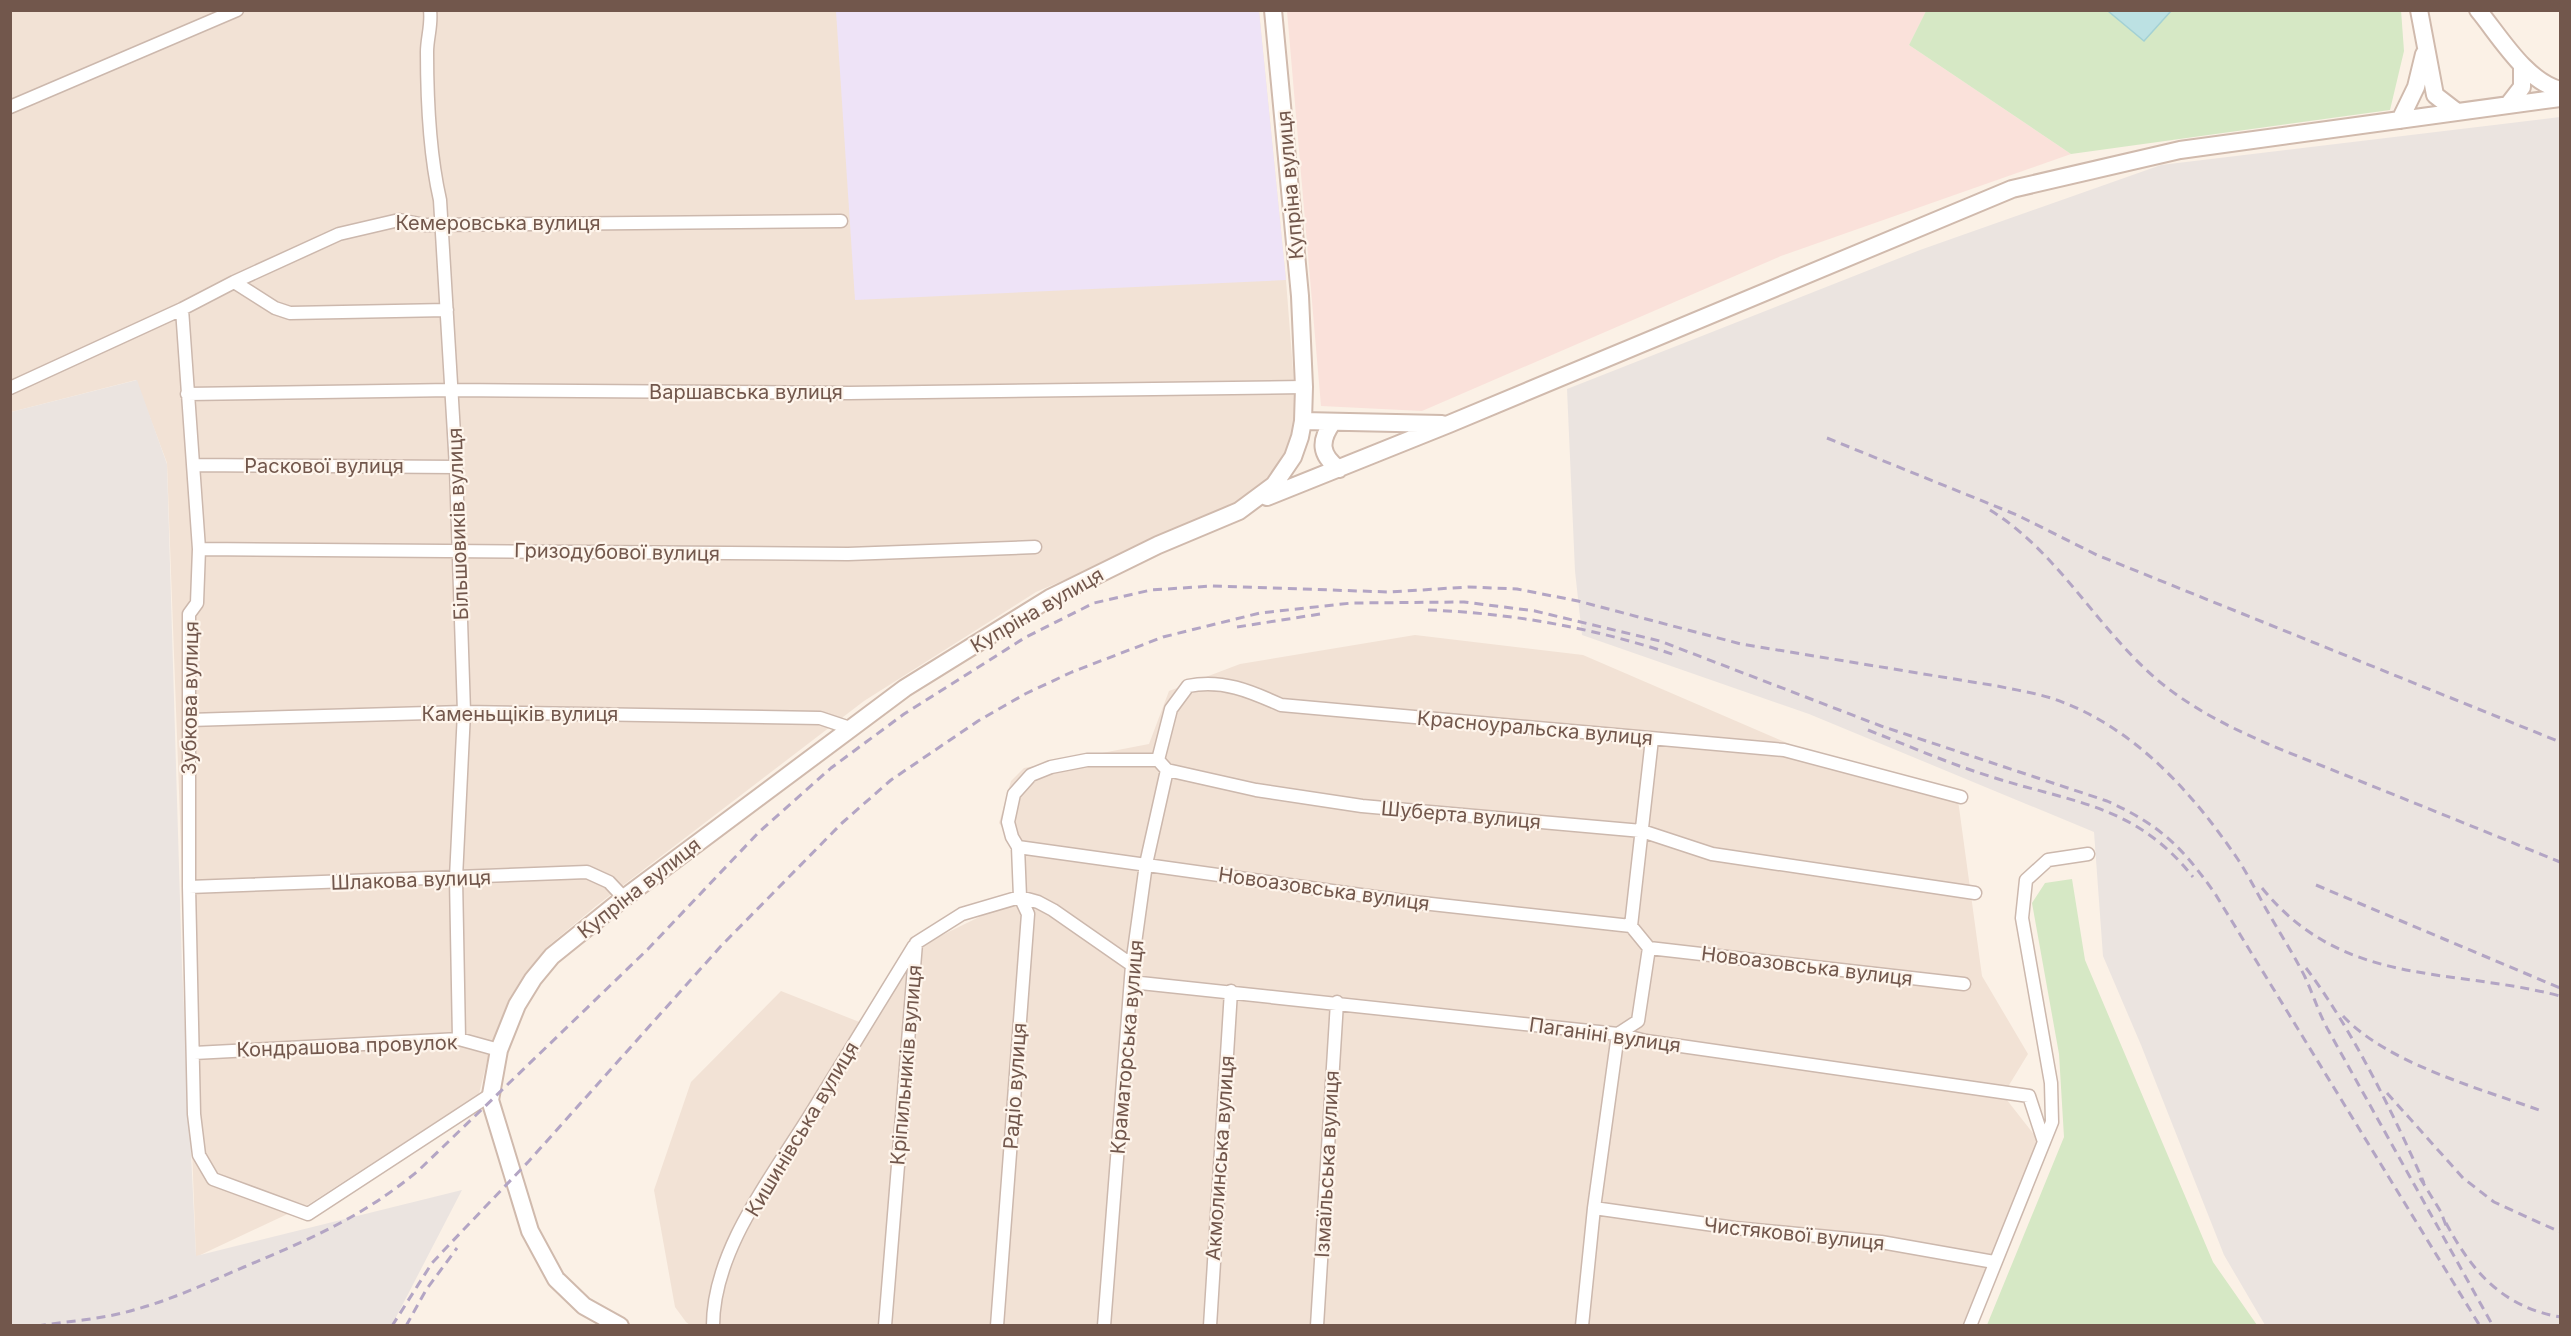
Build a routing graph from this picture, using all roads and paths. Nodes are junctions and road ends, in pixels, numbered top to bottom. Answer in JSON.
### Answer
{"nodes":[{"id":1,"x":237,"y":10,"type":"edge"},
{"id":2,"x":430,"y":10,"type":"edge"},
{"id":3,"x":1273,"y":10,"type":"edge"},
{"id":4,"x":2419,"y":10,"type":"edge"},
{"id":5,"x":2478,"y":10,"type":"edge"},
{"id":6,"x":2425,"y":50,"type":"junction"},
{"id":7,"x":2522,"y":65,"type":"junction"},
{"id":8,"x":2560,"y":90,"type":"edge"},
{"id":9,"x":2560,"y":98,"type":"edge"},
{"id":10,"x":2508,"y":105,"type":"junction"},
{"id":11,"x":10,"y":107,"type":"edge"},
{"id":12,"x":2457,"y":112,"type":"junction"},
{"id":13,"x":2400,"y":120,"type":"junction"},
{"id":14,"x":841,"y":222,"type":"dead end"},
{"id":15,"x":441,"y":225,"type":"junction"},
{"id":16,"x":234,"y":282,"type":"junction"},
{"id":17,"x":182,"y":309,"type":"junction"},
{"id":18,"x":447,"y":310,"type":"junction"},
{"id":19,"x":1304,"y":387,"type":"junction"},
{"id":20,"x":10,"y":388,"type":"edge"},
{"id":21,"x":452,"y":390,"type":"junction"},
{"id":22,"x":187,"y":394,"type":"junction"},
{"id":23,"x":1303,"y":421,"type":"junction"},
{"id":24,"x":1333,"y":422,"type":"junction"},
{"id":25,"x":1449,"y":424,"type":"junction"},
{"id":26,"x":193,"y":465,"type":"junction"},
{"id":27,"x":456,"y":467,"type":"junction"},
{"id":28,"x":1339,"y":470,"type":"junction"},
{"id":29,"x":1239,"y":511,"type":"junction"},
{"id":30,"x":1035,"y":547,"type":"dead end"},
{"id":31,"x":199,"y":549,"type":"junction"},
{"id":32,"x":460,"y":550,"type":"junction"},
{"id":33,"x":464,"y":712,"type":"junction"},
{"id":34,"x":189,"y":720,"type":"junction"},
{"id":35,"x":850,"y":728,"type":"junction"},
{"id":36,"x":1652,"y":739,"type":"junction"},
{"id":37,"x":1158,"y":760,"type":"junction"},
{"id":38,"x":1167,"y":770,"type":"junction"},
{"id":39,"x":1961,"y":797,"type":"dead end"},
{"id":40,"x":1642,"y":831,"type":"junction"},
{"id":41,"x":1018,"y":847,"type":"junction"},
{"id":42,"x":2088,"y":854,"type":"dead end"},
{"id":43,"x":1146,"y":864,"type":"junction"},
{"id":44,"x":456,"y":878,"type":"junction"},
{"id":45,"x":189,"y":887,"type":"junction"},
{"id":46,"x":1975,"y":893,"type":"dead end"},
{"id":47,"x":624,"y":897,"type":"junction"},
{"id":48,"x":1020,"y":897,"type":"junction"},
{"id":49,"x":1631,"y":927,"type":"junction"},
{"id":50,"x":916,"y":943,"type":"junction"},
{"id":51,"x":1649,"y":948,"type":"junction"},
{"id":52,"x":1132,"y":965,"type":"junction"},
{"id":53,"x":1131,"y":982,"type":"junction"},
{"id":54,"x":1964,"y":984,"type":"dead end"},
{"id":55,"x":1231,"y":991,"type":"junction"},
{"id":56,"x":1337,"y":1002,"type":"junction"},
{"id":57,"x":1618,"y":1034,"type":"junction"},
{"id":58,"x":459,"y":1038,"type":"junction"},
{"id":59,"x":499,"y":1050,"type":"junction"},
{"id":60,"x":194,"y":1053,"type":"junction"},
{"id":61,"x":490,"y":1095,"type":"junction"},
{"id":62,"x":2044,"y":1142,"type":"junction"},
{"id":63,"x":1594,"y":1208,"type":"junction"},
{"id":64,"x":1994,"y":1262,"type":"junction"},
{"id":65,"x":618,"y":1325,"type":"edge"},
{"id":66,"x":713,"y":1326,"type":"edge"},
{"id":67,"x":885,"y":1326,"type":"edge"},
{"id":68,"x":997,"y":1326,"type":"edge"},
{"id":69,"x":1104,"y":1326,"type":"edge"},
{"id":70,"x":1210,"y":1326,"type":"edge"},
{"id":71,"x":1317,"y":1326,"type":"edge"},
{"id":72,"x":1582,"y":1326,"type":"edge"},
{"id":73,"x":1970,"y":1326,"type":"edge"}],
"edges":[{"from":1,"to":11,"type":"street"},
{"from":2,"to":15,"type":"street","name":"Більшовиків вулиця"},
{"from":3,"to":19,"type":"main road","name":"Купріна вулиця"},
{"from":4,"to":6,"type":"main road"},
{"from":5,"to":7,"type":"main road"},
{"from":6,"to":12,"type":"main road"},
{"from":6,"to":13,"type":"main road"},
{"from":7,"to":8,"type":"main road"},
{"from":7,"to":10,"type":"main road"},
{"from":9,"to":10,"type":"main road"},
{"from":10,"to":12,"type":"main road"},
{"from":12,"to":13,"type":"main road"},
{"from":13,"to":25,"type":"main road"},
{"from":14,"to":15,"type":"street","name":"Кемеровська вулиця"},
{"from":15,"to":16,"type":"street","name":"Кемеровська вулиця"},
{"from":15,"to":18,"type":"street","name":"Більшовиків вулиця"},
{"from":16,"to":17,"type":"street","name":"Кемеровська вулиця"},
{"from":16,"to":18,"type":"street"},
{"from":17,"to":20,"type":"street","name":"Кемеровська вулиця"},
{"from":17,"to":22,"type":"street","name":"Зубкова вулиця"},
{"from":18,"to":21,"type":"street","name":"Більшовиків вулиця"},
{"from":19,"to":21,"type":"street","name":"Варшавська вулиця"},
{"from":19,"to":23,"type":"main road","name":"Купріна вулиця"},
{"from":21,"to":22,"type":"street","name":"Варшавська вулиця"},
{"from":21,"to":27,"type":"street","name":"Більшовиків вулиця"},
{"from":22,"to":26,"type":"street","name":"Зубкова вулиця"},
{"from":23,"to":24,"type":"main road"},
{"from":23,"to":29,"type":"main road","name":"Купріна вулиця"},
{"from":24,"to":25,"type":"main road"},
{"from":24,"to":28,"type":"main road"},
{"from":25,"to":28,"type":"main road"},
{"from":26,"to":27,"type":"street","name":"Раскової вулиця"},
{"from":26,"to":31,"type":"street","name":"Зубкова вулиця"},
{"from":27,"to":32,"type":"street","name":"Більшовиків вулиця"},
{"from":28,"to":29,"type":"main road"},
{"from":29,"to":35,"type":"main road","name":"Купріна вулиця"},
{"from":30,"to":32,"type":"street","name":"Гризодубової вулиця"},
{"from":31,"to":32,"type":"street","name":"Гризодубової вулиця"},
{"from":31,"to":34,"type":"street","name":"Зубкова вулиця"},
{"from":32,"to":33,"type":"street","name":"Більшовиків вулиця"},
{"from":33,"to":34,"type":"street","name":"Каменьщіків вулиця"},
{"from":33,"to":35,"type":"street","name":"Каменьщіків вулиця"},
{"from":33,"to":44,"type":"street","name":"Більшовиків вулиця"},
{"from":34,"to":45,"type":"street","name":"Зубкова вулиця"},
{"from":35,"to":47,"type":"main road","name":"Купріна вулиця"},
{"from":36,"to":37,"type":"street","name":"Красноуральска вулиця"},
{"from":36,"to":39,"type":"street","name":"Красноуральска вулиця"},
{"from":36,"to":40,"type":"street"},
{"from":37,"to":38,"type":"street"},
{"from":37,"to":41,"type":"street"},
{"from":38,"to":40,"type":"street","name":"Шуберта вулиця"},
{"from":38,"to":43,"type":"street","name":"Краматорська вулиця"},
{"from":40,"to":46,"type":"street","name":"Шуберта вулиця"},
{"from":40,"to":49,"type":"street"},
{"from":41,"to":43,"type":"street","name":"Новоазовська вулиця"},
{"from":41,"to":48,"type":"street","name":"Радіо вулиця"},
{"from":42,"to":62,"type":"street"},
{"from":43,"to":49,"type":"street","name":"Новоазовська вулиця"},
{"from":43,"to":52,"type":"street","name":"Краматорська вулиця"},
{"from":44,"to":45,"type":"street","name":"Шлакова вулиця"},
{"from":44,"to":47,"type":"street","name":"Шлакова вулиця"},
{"from":44,"to":58,"type":"street","name":"Більшовиків вулиця"},
{"from":45,"to":60,"type":"street","name":"Зубкова вулиця"},
{"from":47,"to":59,"type":"main road","name":"Купріна вулиця"},
{"from":48,"to":50,"type":"street","name":"Кріпильників вулиця"},
{"from":48,"to":52,"type":"street"},
{"from":48,"to":68,"type":"street","name":"Радіо вулиця"},
{"from":49,"to":51,"type":"street"},
{"from":50,"to":66,"type":"street","name":"Кишинівська вулиця"},
{"from":50,"to":67,"type":"street","name":"Кріпильників вулиця"},
{"from":51,"to":54,"type":"street","name":"Новоазовська вулиця"},
{"from":51,"to":57,"type":"street"},
{"from":52,"to":53,"type":"street","name":"Краматорська вулиця"},
{"from":53,"to":55,"type":"street","name":"Паганіні вулиця"},
{"from":53,"to":69,"type":"street","name":"Краматорська вулиця"},
{"from":55,"to":56,"type":"street","name":"Паганіні вулиця"},
{"from":55,"to":70,"type":"street","name":"Акмолинська вулиця"},
{"from":56,"to":57,"type":"street","name":"Паганіні вулиця"},
{"from":56,"to":71,"type":"street","name":"Ізмаїльська вулиця"},
{"from":57,"to":62,"type":"street","name":"Паганіні вулиця"},
{"from":57,"to":63,"type":"street"},
{"from":58,"to":59,"type":"street","name":"Кондрашова провулок"},
{"from":58,"to":60,"type":"street","name":"Кондрашова провулок"},
{"from":59,"to":61,"type":"main road","name":"Купріна вулиця"},
{"from":60,"to":61,"type":"street","name":"Зубкова вулиця"},
{"from":61,"to":65,"type":"main road"},
{"from":62,"to":64,"type":"street"},
{"from":63,"to":64,"type":"street","name":"Чистякової вулиця"},
{"from":63,"to":72,"type":"street"},
{"from":64,"to":73,"type":"street"}]}
